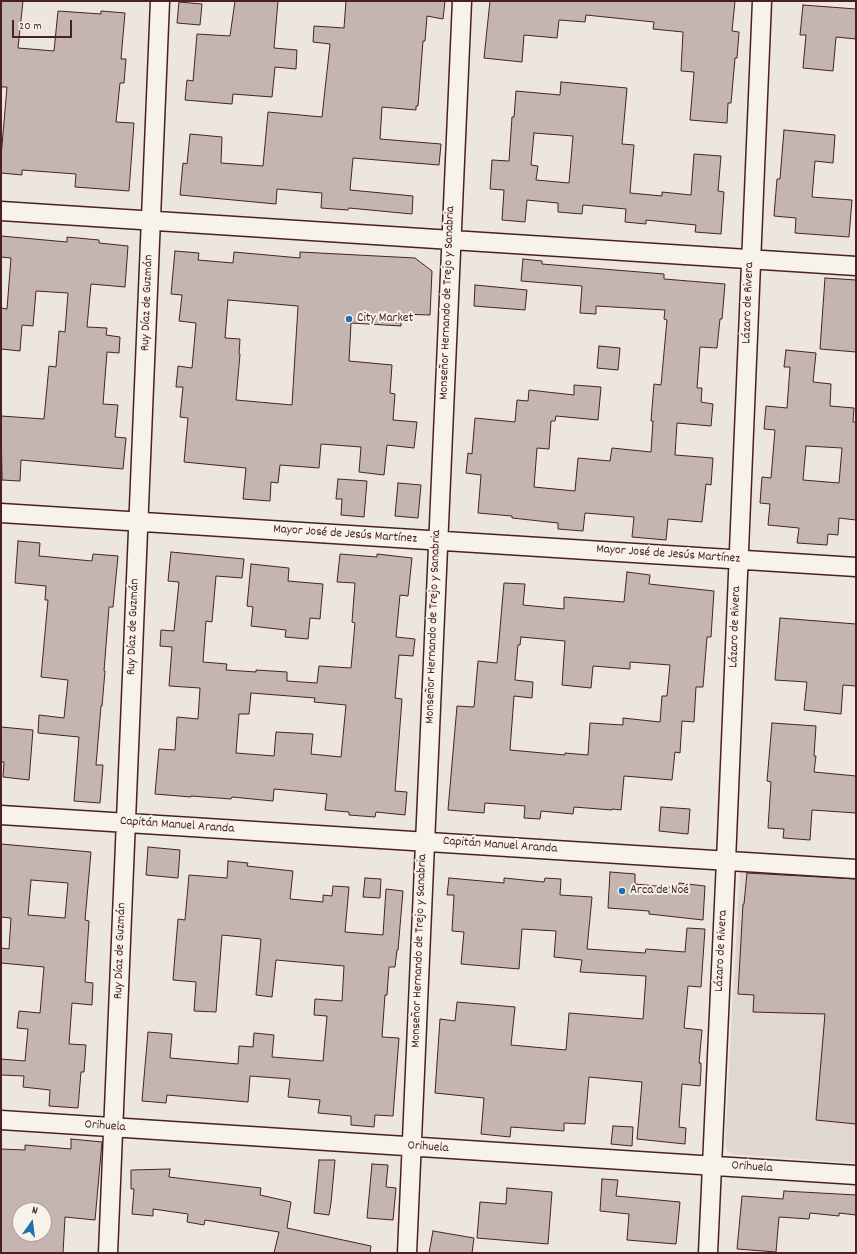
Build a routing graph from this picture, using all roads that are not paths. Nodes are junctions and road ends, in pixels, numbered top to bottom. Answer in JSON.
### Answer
{"nodes":[{"id":1,"x":160,"y":1,"type":"edge"},
{"id":2,"x":462,"y":1,"type":"edge"},
{"id":3,"x":762,"y":1,"type":"edge"},
{"id":4,"x":1,"y":210,"type":"edge"},
{"id":5,"x":151,"y":220,"type":"junction"},
{"id":6,"x":451,"y":240,"type":"junction"},
{"id":7,"x":751,"y":259,"type":"junction"},
{"id":8,"x":856,"y":266,"type":"edge"},
{"id":9,"x":1,"y":513,"type":"edge"},
{"id":10,"x":139,"y":522,"type":"junction"},
{"id":11,"x":438,"y":541,"type":"junction"},
{"id":12,"x":739,"y":560,"type":"junction"},
{"id":13,"x":856,"y":567,"type":"edge"},
{"id":14,"x":1,"y":815,"type":"edge"},
{"id":15,"x":126,"y":823,"type":"junction"},
{"id":16,"x":425,"y":842,"type":"junction"},
{"id":17,"x":726,"y":861,"type":"junction"},
{"id":18,"x":856,"y":869,"type":"edge"},
{"id":19,"x":1,"y":1120,"type":"edge"},
{"id":20,"x":114,"y":1127,"type":"junction"},
{"id":21,"x":412,"y":1146,"type":"junction"},
{"id":22,"x":712,"y":1166,"type":"junction"},
{"id":23,"x":856,"y":1175,"type":"edge"},
{"id":24,"x":108,"y":1253,"type":"edge"},
{"id":25,"x":407,"y":1253,"type":"edge"},
{"id":26,"x":708,"y":1253,"type":"edge"}],
"edges":[{"from":1,"to":5,"type":"street","name":"Ruy Díaz de Guzmán"},
{"from":2,"to":6,"type":"street","name":"Monseñor Hernando de Trejo y Sanabria"},
{"from":3,"to":7,"type":"street","name":"Lázaro de Rivera"},
{"from":4,"to":5,"type":"street"},
{"from":5,"to":6,"type":"street"},
{"from":5,"to":10,"type":"street","name":"Ruy Díaz de Guzmán"},
{"from":6,"to":7,"type":"street"},
{"from":6,"to":11,"type":"street","name":"Monseñor Hernando de Trejo y Sanabria"},
{"from":7,"to":8,"type":"street"},
{"from":7,"to":12,"type":"street","name":"Lázaro de Rivera"},
{"from":9,"to":10,"type":"street","name":"Mayor José de Jesús Martínez"},
{"from":10,"to":11,"type":"street","name":"Mayor José de Jesús Martínez"},
{"from":10,"to":15,"type":"street","name":"Ruy Díaz de Guzmán"},
{"from":11,"to":12,"type":"street","name":"Mayor José de Jesús Martínez"},
{"from":11,"to":16,"type":"street","name":"Monseñor Hernando de Trejo y Sanabria"},
{"from":12,"to":13,"type":"street","name":"Mayor José de Jesús Martínez"},
{"from":12,"to":17,"type":"street","name":"Lázaro de Rivera"},
{"from":14,"to":15,"type":"street","name":"Capitán Manuel Aranda"},
{"from":15,"to":16,"type":"street","name":"Capitán Manuel Aranda"},
{"from":15,"to":20,"type":"street","name":"Ruy Díaz de Guzmán"},
{"from":16,"to":17,"type":"street","name":"Capitán Manuel Aranda"},
{"from":16,"to":21,"type":"street","name":"Monseñor Hernando de Trejo y Sanabria"},
{"from":17,"to":18,"type":"street","name":"Capitán Manuel Aranda"},
{"from":17,"to":22,"type":"street","name":"Lázaro de Rivera"},
{"from":19,"to":20,"type":"street","name":"Orihuela"},
{"from":20,"to":21,"type":"street","name":"Orihuela"},
{"from":20,"to":24,"type":"street","name":"Ruy Díaz de Guzmán"},
{"from":21,"to":22,"type":"street","name":"Orihuela"},
{"from":21,"to":25,"type":"street","name":"Monseñor Hernando de Trejo y Sanabria"},
{"from":22,"to":23,"type":"street","name":"Orihuela"},
{"from":22,"to":26,"type":"street","name":"Lázaro de Rivera"}]}
